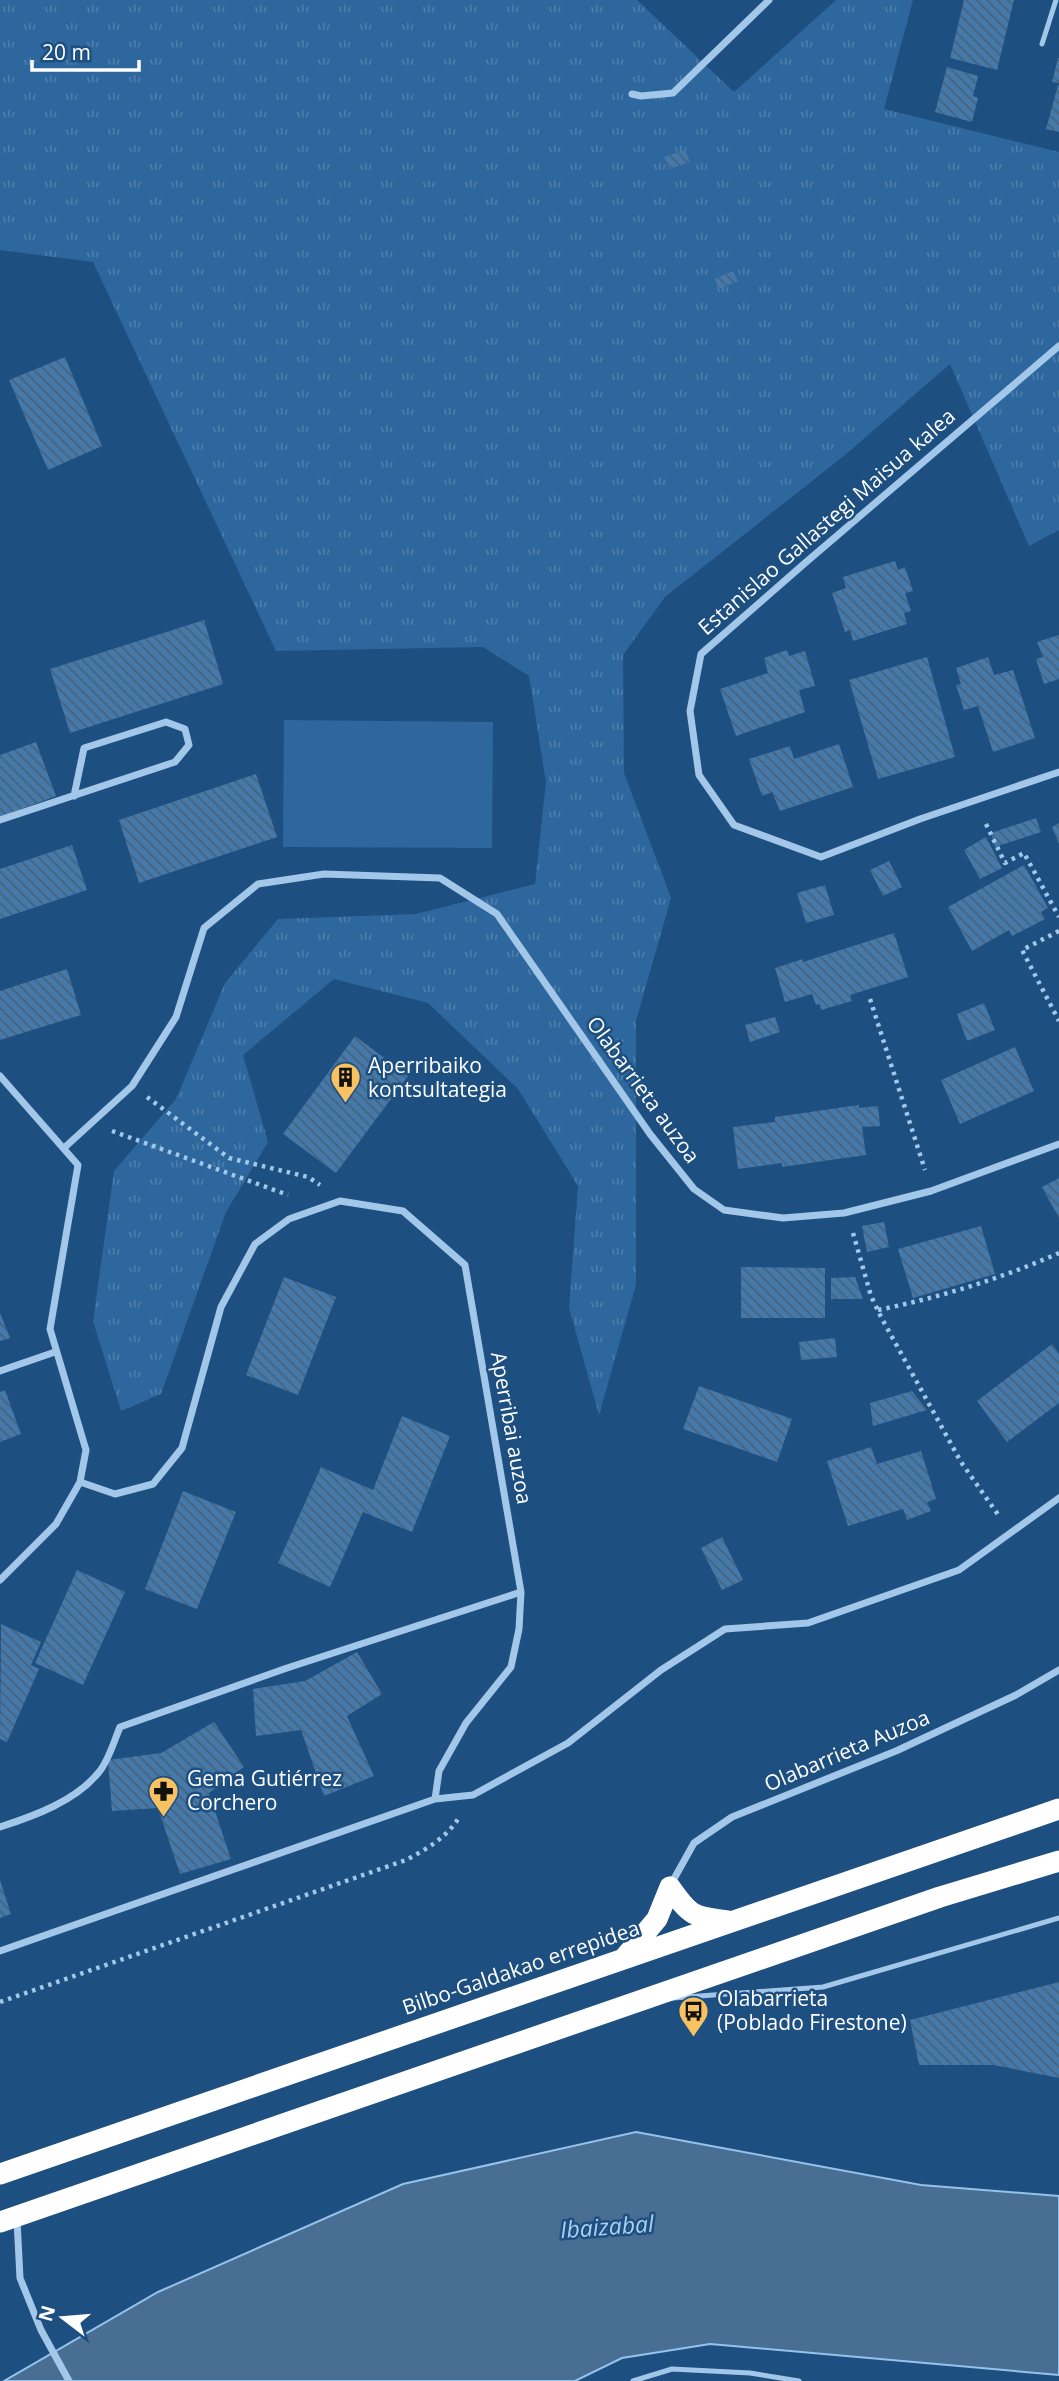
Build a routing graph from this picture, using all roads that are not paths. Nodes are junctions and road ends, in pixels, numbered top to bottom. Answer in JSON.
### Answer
{"nodes":[{"id":1,"x":769,"y":0,"type":"edge"},
{"id":2,"x":1056,"y":0,"type":"edge"},
{"id":3,"x":1042,"y":44,"type":"dead end"},
{"id":4,"x":632,"y":94,"type":"dead end"},
{"id":5,"x":1059,"y":346,"type":"edge"},
{"id":6,"x":1059,"y":772,"type":"edge"},
{"id":7,"x":74,"y":796,"type":"junction"},
{"id":8,"x":0,"y":820,"type":"edge"},
{"id":9,"x":0,"y":1076,"type":"edge"},
{"id":10,"x":1059,"y":1144,"type":"edge"},
{"id":11,"x":64,"y":1148,"type":"junction"},
{"id":12,"x":55,"y":1352,"type":"junction"},
{"id":13,"x":0,"y":1371,"type":"edge"},
{"id":14,"x":80,"y":1482,"type":"junction"},
{"id":15,"x":1059,"y":1498,"type":"edge"},
{"id":16,"x":0,"y":1580,"type":"edge"},
{"id":17,"x":521,"y":1592,"type":"junction"},
{"id":18,"x":1059,"y":1670,"type":"edge"},
{"id":19,"x":435,"y":1799,"type":"junction"},
{"id":20,"x":1059,"y":1809,"type":"edge"},
{"id":21,"x":0,"y":1827,"type":"edge"},
{"id":22,"x":1059,"y":1861,"type":"edge"},
{"id":23,"x":670,"y":1887,"type":"junction"},
{"id":24,"x":1059,"y":1918,"type":"edge"},
{"id":25,"x":732,"y":1921,"type":"junction"},
{"id":26,"x":0,"y":1951,"type":"edge"},
{"id":27,"x":624,"y":1958,"type":"junction"},
{"id":28,"x":639,"y":2001,"type":"junction"},
{"id":29,"x":0,"y":2174,"type":"edge"},
{"id":30,"x":9,"y":2219,"type":"edge"},
{"id":31,"x":69,"y":2381,"type":"edge"},
{"id":32,"x":633,"y":2381,"type":"edge"},
{"id":33,"x":799,"y":2381,"type":"edge"}],
"edges":[{"from":1,"to":4,"type":"street"},
{"from":2,"to":3,"type":"lane"},
{"from":5,"to":6,"type":"street","name":"Estanislao Gallastegi Maisua kalea"},
{"from":7,"to":7,"type":"street"},
{"from":7,"to":8,"type":"street"},
{"from":9,"to":11,"type":"street"},
{"from":10,"to":11,"type":"street","name":"Olabarrieta auzoa"},
{"from":11,"to":12,"type":"street"},
{"from":12,"to":13,"type":"street"},
{"from":12,"to":14,"type":"street"},
{"from":14,"to":16,"type":"street"},
{"from":14,"to":17,"type":"street","name":"Aperribai auzoa"},
{"from":15,"to":19,"type":"street"},
{"from":17,"to":19,"type":"street","name":"Aperribai auzoa"},
{"from":17,"to":21,"type":"street"},
{"from":18,"to":23,"type":"street","name":"Olabarrieta Auzoa"},
{"from":19,"to":26,"type":"street"},
{"from":20,"to":25,"type":"highway","name":"Bilbo-Galdakao errepidea"},
{"from":22,"to":28,"type":"highway"},
{"from":23,"to":25,"type":"highway"},
{"from":23,"to":27,"type":"highway"},
{"from":24,"to":28,"type":"lane"},
{"from":25,"to":27,"type":"highway","name":"Bilbo-Galdakao errepidea"},
{"from":27,"to":29,"type":"highway","name":"Bilbo-Galdakao errepidea"},
{"from":28,"to":30,"type":"highway"},
{"from":30,"to":31,"type":"street"},
{"from":32,"to":33,"type":"lane"}]}
